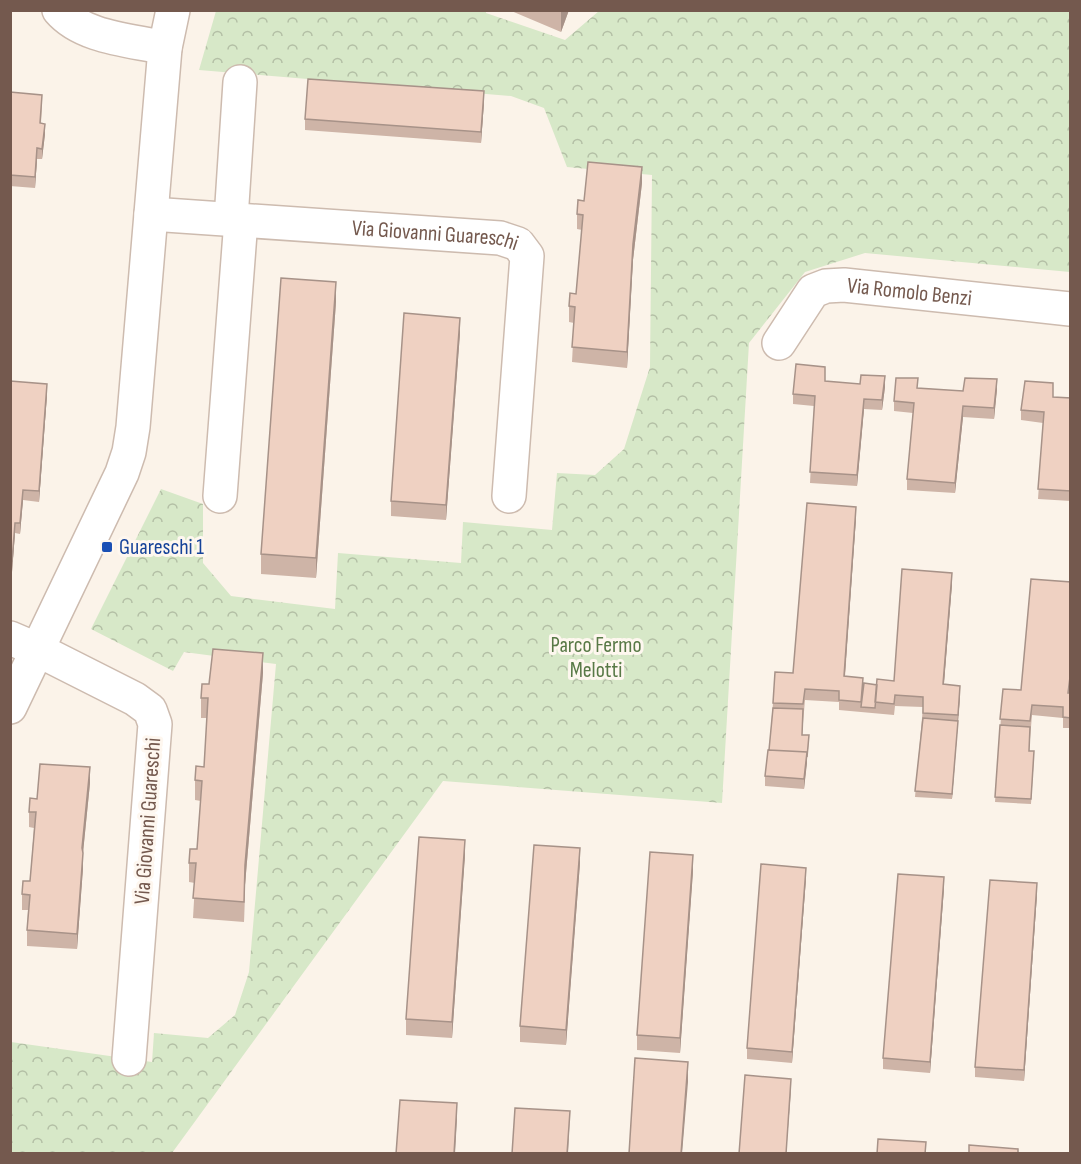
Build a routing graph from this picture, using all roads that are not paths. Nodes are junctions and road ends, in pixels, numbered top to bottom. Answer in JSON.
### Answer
{"nodes":[{"id":1,"x":58,"y":10,"type":"edge"},
{"id":2,"x":173,"y":10,"type":"edge"},
{"id":3,"x":165,"y":48,"type":"junction"},
{"id":4,"x":240,"y":82,"type":"dead end"},
{"id":5,"x":151,"y":214,"type":"junction"},
{"id":6,"x":236,"y":220,"type":"junction"},
{"id":7,"x":1071,"y":309,"type":"edge"},
{"id":8,"x":779,"y":343,"type":"dead end"},
{"id":9,"x":220,"y":496,"type":"dead end"},
{"id":10,"x":509,"y":496,"type":"dead end"},
{"id":11,"x":24,"y":644,"type":"edge"},
{"id":12,"x":10,"y":707,"type":"edge"},
{"id":13,"x":129,"y":1059,"type":"dead end"}],
"edges":[{"from":1,"to":3,"type":"street"},
{"from":2,"to":3,"type":"street"},
{"from":3,"to":5,"type":"street"},
{"from":4,"to":6,"type":"street"},
{"from":5,"to":6,"type":"street","name":"Via Giovanni Guareschi"},
{"from":5,"to":11,"type":"street"},
{"from":6,"to":9,"type":"street"},
{"from":6,"to":10,"type":"street","name":"Via Giovanni Guareschi"},
{"from":7,"to":8,"type":"street","name":"Via Romolo Benzi"},
{"from":11,"to":12,"type":"street"},
{"from":11,"to":13,"type":"street","name":"Via Giovanni Guareschi"}]}
